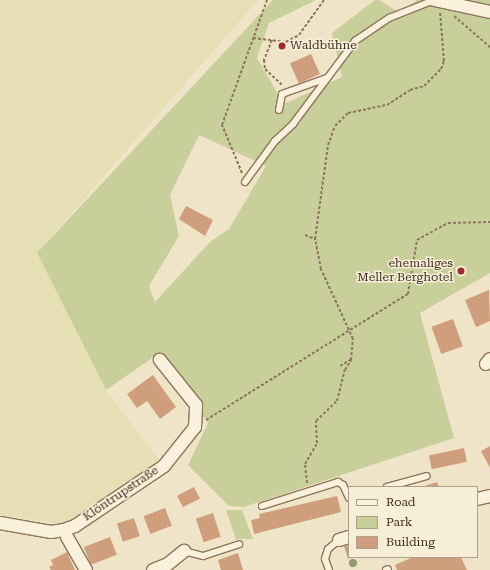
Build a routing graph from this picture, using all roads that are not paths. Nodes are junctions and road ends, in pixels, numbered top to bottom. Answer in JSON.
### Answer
{"nodes":[{"id":1,"x":434,"y":0,"type":"edge"},
{"id":2,"x":490,"y":12,"type":"edge"},
{"id":3,"x":327,"y":78,"type":"junction"},
{"id":4,"x":279,"y":110,"type":"dead end"},
{"id":5,"x":245,"y":182,"type":"road end"},
{"id":6,"x":160,"y":360,"type":"dead end"},
{"id":7,"x":427,"y":476,"type":"dead end"},
{"id":8,"x":390,"y":486,"type":"edge"},
{"id":9,"x":348,"y":496,"type":"edge"},
{"id":10,"x":490,"y":496,"type":"edge"},
{"id":11,"x":478,"y":499,"type":"edge"},
{"id":12,"x":262,"y":506,"type":"dead end"},
{"id":13,"x":0,"y":523,"type":"edge"},
{"id":14,"x":67,"y":537,"type":"dead end"},
{"id":15,"x":344,"y":538,"type":"edge"},
{"id":16,"x":239,"y":544,"type":"dead end"},
{"id":17,"x":184,"y":551,"type":"joint"},
{"id":18,"x":86,"y":570,"type":"edge"},
{"id":19,"x":153,"y":570,"type":"edge"},
{"id":20,"x":329,"y":570,"type":"edge"}],
"edges":[{"from":1,"to":2,"type":"street"},
{"from":1,"to":3,"type":"lane"},
{"from":3,"to":4,"type":"lane"},
{"from":3,"to":5,"type":"lane"},
{"from":6,"to":13,"type":"street","name":"Klöntrupstraße"},
{"from":7,"to":8,"type":"lane"},
{"from":9,"to":12,"type":"lane"},
{"from":10,"to":11,"type":"street"},
{"from":14,"to":18,"type":"street"},
{"from":15,"to":20,"type":"lane"},
{"from":16,"to":17,"type":"lane"},
{"from":17,"to":19,"type":"street"}]}
